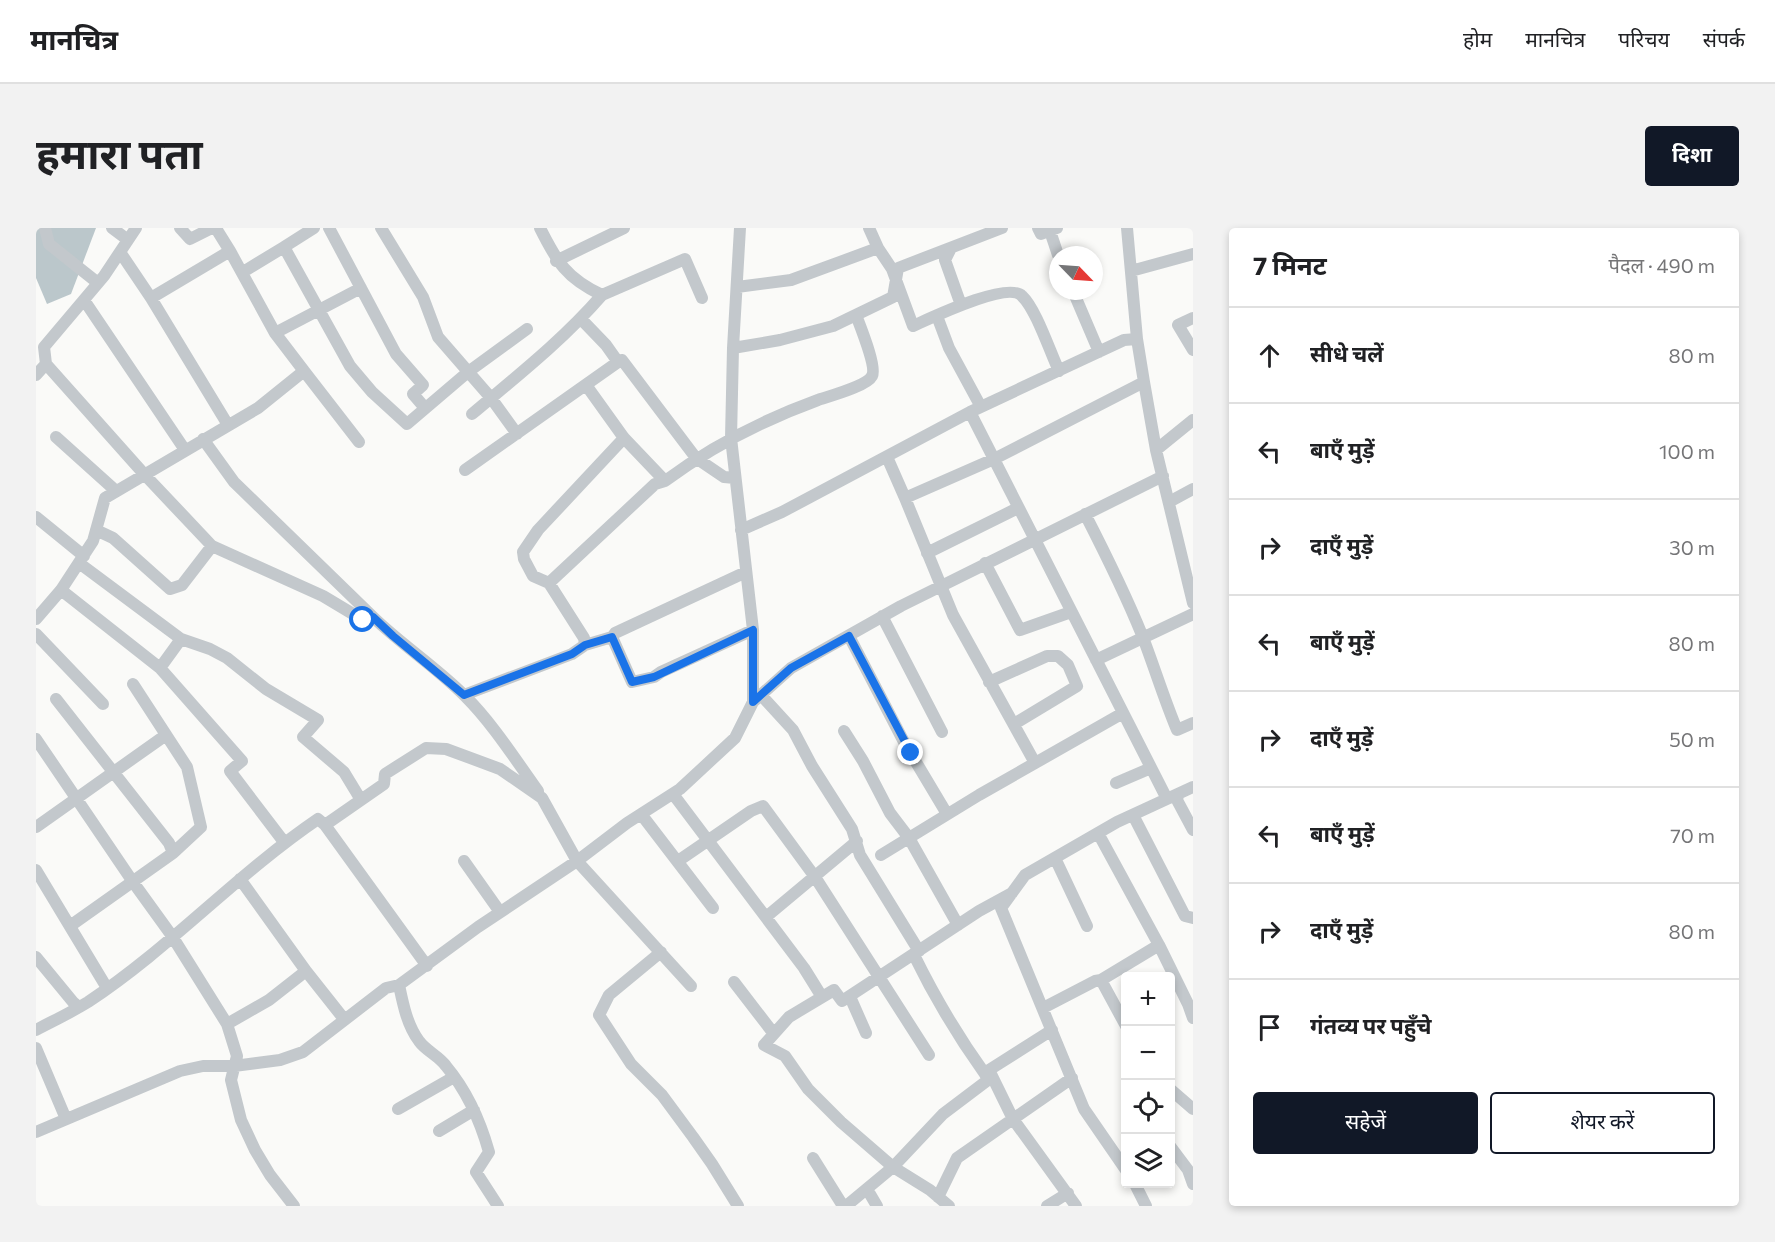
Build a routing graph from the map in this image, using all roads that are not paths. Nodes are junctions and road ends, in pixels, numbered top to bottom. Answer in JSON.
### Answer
{"nodes":[{"id":1,"x":45,"y":228,"type":"edge"},
{"id":2,"x":112,"y":228,"type":"edge"},
{"id":3,"x":136,"y":228,"type":"edge"},
{"id":4,"x":180,"y":228,"type":"edge"},
{"id":5,"x":213,"y":228,"type":"edge"},
{"id":6,"x":314,"y":228,"type":"edge"},
{"id":7,"x":329,"y":228,"type":"edge"},
{"id":8,"x":381,"y":228,"type":"edge"},
{"id":9,"x":540,"y":228,"type":"edge"},
{"id":10,"x":624,"y":228,"type":"edge"},
{"id":11,"x":740,"y":228,"type":"edge"},
{"id":12,"x":869,"y":228,"type":"edge"},
{"id":13,"x":1002,"y":228,"type":"edge"},
{"id":14,"x":1127,"y":228,"type":"edge"},
{"id":15,"x":1049,"y":229,"type":"edge"},
{"id":16,"x":298,"y":232,"type":"edge"},
{"id":17,"x":128,"y":240,"type":"junction"},
{"id":18,"x":1055,"y":246,"type":"edge"},
{"id":19,"x":284,"y":247,"type":"junction"},
{"id":20,"x":878,"y":248,"type":"junction"},
{"id":21,"x":951,"y":248,"type":"junction"},
{"id":22,"x":230,"y":251,"type":"junction"},
{"id":23,"x":120,"y":252,"type":"junction"},
{"id":24,"x":1193,"y":254,"type":"edge"},
{"id":25,"x":556,"y":261,"type":"junction"},
{"id":26,"x":1131,"y":271,"type":"junction"},
{"id":27,"x":243,"y":272,"type":"junction"},
{"id":28,"x":896,"y":280,"type":"junction"},
{"id":29,"x":98,"y":283,"type":"junction"},
{"id":30,"x":737,"y":287,"type":"junction"},
{"id":31,"x":361,"y":288,"type":"junction"},
{"id":32,"x":602,"y":295,"type":"junction"},
{"id":33,"x":151,"y":298,"type":"junction"},
{"id":34,"x":702,"y":298,"type":"dead end"},
{"id":35,"x":84,"y":300,"type":"junction"},
{"id":36,"x":1077,"y":300,"type":"edge"},
{"id":37,"x":961,"y":305,"type":"junction"},
{"id":38,"x":319,"y":310,"type":"junction"},
{"id":39,"x":856,"y":315,"type":"junction"},
{"id":40,"x":937,"y":316,"type":"junction"},
{"id":41,"x":1193,"y":318,"type":"edge"},
{"id":42,"x":581,"y":319,"type":"junction"},
{"id":43,"x":527,"y":329,"type":"dead end"},
{"id":44,"x":275,"y":333,"type":"junction"},
{"id":45,"x":1137,"y":339,"type":"junction"},
{"id":46,"x":40,"y":346,"type":"edge"},
{"id":47,"x":733,"y":348,"type":"junction"},
{"id":48,"x":1193,"y":350,"type":"edge"},
{"id":49,"x":1099,"y":352,"type":"junction"},
{"id":50,"x":622,"y":360,"type":"dead end"},
{"id":51,"x":46,"y":364,"type":"junction"},
{"id":52,"x":304,"y":371,"type":"junction"},
{"id":53,"x":1059,"y":371,"type":"junction"},
{"id":54,"x":468,"y":372,"type":"junction"},
{"id":55,"x":36,"y":375,"type":"edge"},
{"id":56,"x":1144,"y":382,"type":"junction"},
{"id":57,"x":586,"y":385,"type":"junction"},
{"id":58,"x":490,"y":398,"type":"junction"},
{"id":59,"x":425,"y":408,"type":"junction"},
{"id":60,"x":976,"y":410,"type":"junction"},
{"id":61,"x":472,"y":414,"type":"dead end"},
{"id":62,"x":1193,"y":420,"type":"edge"},
{"id":63,"x":228,"y":425,"type":"junction"},
{"id":64,"x":517,"y":434,"type":"junction"},
{"id":65,"x":56,"y":437,"type":"dead end"},
{"id":66,"x":624,"y":438,"type":"junction"},
{"id":67,"x":731,"y":438,"type":"junction"},
{"id":68,"x":203,"y":439,"type":"junction"},
{"id":69,"x":360,"y":442,"type":"dead end"},
{"id":70,"x":186,"y":450,"type":"junction"},
{"id":71,"x":1156,"y":450,"type":"junction"},
{"id":72,"x":887,"y":457,"type":"junction"},
{"id":73,"x":696,"y":458,"type":"junction"},
{"id":74,"x":994,"y":459,"type":"junction"},
{"id":75,"x":465,"y":470,"type":"dead end"},
{"id":76,"x":144,"y":474,"type":"junction"},
{"id":77,"x":1163,"y":476,"type":"junction"},
{"id":78,"x":735,"y":478,"type":"junction"},
{"id":79,"x":665,"y":481,"type":"junction"},
{"id":80,"x":1193,"y":489,"type":"edge"},
{"id":81,"x":116,"y":491,"type":"junction"},
{"id":82,"x":906,"y":498,"type":"junction"},
{"id":83,"x":1169,"y":502,"type":"junction"},
{"id":84,"x":1018,"y":508,"type":"junction"},
{"id":85,"x":1085,"y":513,"type":"junction"},
{"id":86,"x":36,"y":517,"type":"edge"},
{"id":87,"x":96,"y":530,"type":"junction"},
{"id":88,"x":741,"y":530,"type":"junction"},
{"id":89,"x":1034,"y":538,"type":"junction"},
{"id":90,"x":212,"y":546,"type":"junction"},
{"id":91,"x":927,"y":553,"type":"junction"},
{"id":92,"x":81,"y":559,"type":"junction"},
{"id":93,"x":985,"y":563,"type":"junction"},
{"id":94,"x":746,"y":572,"type":"junction"},
{"id":95,"x":549,"y":583,"type":"junction"},
{"id":96,"x":941,"y":586,"type":"junction"},
{"id":97,"x":60,"y":590,"type":"junction"},
{"id":98,"x":1193,"y":600,"type":"edge"},
{"id":99,"x":1071,"y":612,"type":"junction"},
{"id":100,"x":1193,"y":614,"type":"edge"},
{"id":101,"x":882,"y":616,"type":"junction"},
{"id":102,"x":373,"y":617,"type":"junction"},
{"id":103,"x":36,"y":619,"type":"edge"},
{"id":104,"x":753,"y":630,"type":"junction"},
{"id":105,"x":36,"y":634,"type":"edge"},
{"id":106,"x":849,"y":636,"type":"junction"},
{"id":107,"x":612,"y":637,"type":"junction"},
{"id":108,"x":1142,"y":637,"type":"junction"},
{"id":109,"x":181,"y":639,"type":"junction"},
{"id":110,"x":585,"y":645,"type":"junction"},
{"id":111,"x":1096,"y":660,"type":"junction"},
{"id":112,"x":160,"y":668,"type":"junction"},
{"id":113,"x":990,"y":682,"type":"junction"},
{"id":114,"x":133,"y":684,"type":"dead end"},
{"id":115,"x":464,"y":695,"type":"junction"},
{"id":116,"x":56,"y":699,"type":"dead end"},
{"id":117,"x":757,"y":699,"type":"junction"},
{"id":118,"x":103,"y":704,"type":"dead end"},
{"id":119,"x":1123,"y":713,"type":"junction"},
{"id":120,"x":1193,"y":723,"type":"edge"},
{"id":121,"x":1014,"y":724,"type":"junction"},
{"id":122,"x":844,"y":731,"type":"dead end"},
{"id":123,"x":942,"y":732,"type":"dead end"},
{"id":124,"x":166,"y":735,"type":"junction"},
{"id":125,"x":36,"y":739,"type":"edge"},
{"id":126,"x":1035,"y":763,"type":"junction"},
{"id":127,"x":1151,"y":768,"type":"junction"},
{"id":128,"x":114,"y":772,"type":"junction"},
{"id":129,"x":1116,"y":783,"type":"dead end"},
{"id":130,"x":1193,"y":788,"type":"edge"},
{"id":131,"x":673,"y":794,"type":"junction"},
{"id":132,"x":1172,"y":797,"type":"junction"},
{"id":133,"x":542,"y":798,"type":"junction"},
{"id":134,"x":77,"y":799,"type":"junction"},
{"id":135,"x":361,"y":800,"type":"junction"},
{"id":136,"x":641,"y":814,"type":"junction"},
{"id":137,"x":947,"y":814,"type":"junction"},
{"id":138,"x":1133,"y":815,"type":"junction"},
{"id":139,"x":324,"y":825,"type":"junction"},
{"id":140,"x":36,"y":827,"type":"edge"},
{"id":141,"x":1193,"y":830,"type":"edge"},
{"id":142,"x":1098,"y":834,"type":"junction"},
{"id":143,"x":909,"y":838,"type":"junction"},
{"id":144,"x":708,"y":841,"type":"junction"},
{"id":145,"x":284,"y":842,"type":"junction"},
{"id":146,"x":857,"y":842,"type":"junction"},
{"id":147,"x":172,"y":853,"type":"junction"},
{"id":148,"x":881,"y":855,"type":"dead end"},
{"id":149,"x":1055,"y":858,"type":"junction"},
{"id":150,"x":464,"y":861,"type":"dead end"},
{"id":151,"x":577,"y":861,"type":"junction"},
{"id":152,"x":678,"y":861,"type":"junction"},
{"id":153,"x":36,"y":870,"type":"edge"},
{"id":154,"x":814,"y":877,"type":"junction"},
{"id":155,"x":240,"y":879,"type":"junction"},
{"id":156,"x":133,"y":882,"type":"junction"},
{"id":157,"x":1012,"y":893,"type":"junction"},
{"id":158,"x":713,"y":908,"type":"dead end"},
{"id":159,"x":500,"y":912,"type":"junction"},
{"id":160,"x":766,"y":917,"type":"junction"},
{"id":161,"x":1193,"y":918,"type":"edge"},
{"id":162,"x":70,"y":926,"type":"junction"},
{"id":163,"x":958,"y":926,"type":"junction"},
{"id":164,"x":1087,"y":926,"type":"dead end"},
{"id":165,"x":172,"y":936,"type":"junction"},
{"id":166,"x":1159,"y":945,"type":"junction"},
{"id":167,"x":661,"y":952,"type":"junction"},
{"id":168,"x":916,"y":953,"type":"junction"},
{"id":169,"x":36,"y":957,"type":"edge"},
{"id":170,"x":427,"y":966,"type":"junction"},
{"id":171,"x":306,"y":971,"type":"junction"},
{"id":172,"x":879,"y":977,"type":"junction"},
{"id":173,"x":1101,"y":980,"type":"junction"},
{"id":174,"x":734,"y":982,"type":"dead end"},
{"id":175,"x":399,"y":985,"type":"junction"},
{"id":176,"x":692,"y":986,"type":"dead end"},
{"id":177,"x":107,"y":988,"type":"junction"},
{"id":178,"x":851,"y":995,"type":"junction"},
{"id":179,"x":822,"y":997,"type":"junction"},
{"id":180,"x":1191,"y":1003,"type":"edge"},
{"id":181,"x":78,"y":1007,"type":"junction"},
{"id":182,"x":1042,"y":1008,"type":"junction"},
{"id":183,"x":1121,"y":1018,"type":"edge"},
{"id":184,"x":1193,"y":1018,"type":"edge"},
{"id":185,"x":344,"y":1019,"type":"junction"},
{"id":186,"x":227,"y":1024,"type":"junction"},
{"id":187,"x":36,"y":1030,"type":"edge"},
{"id":188,"x":1052,"y":1030,"type":"junction"},
{"id":189,"x":866,"y":1032,"type":"dead end"},
{"id":190,"x":774,"y":1034,"type":"junction"},
{"id":191,"x":36,"y":1048,"type":"edge"},
{"id":192,"x":929,"y":1055,"type":"dead end"},
{"id":193,"x":234,"y":1066,"type":"junction"},
{"id":194,"x":987,"y":1072,"type":"junction"},
{"id":195,"x":454,"y":1077,"type":"junction"},
{"id":196,"x":1072,"y":1078,"type":"junction"},
{"id":197,"x":1175,"y":1093,"type":"edge"},
{"id":198,"x":398,"y":1109,"type":"dead end"},
{"id":199,"x":1193,"y":1109,"type":"edge"},
{"id":200,"x":474,"y":1110,"type":"junction"},
{"id":201,"x":66,"y":1119,"type":"junction"},
{"id":202,"x":1013,"y":1119,"type":"junction"},
{"id":203,"x":439,"y":1131,"type":"dead end"},
{"id":204,"x":36,"y":1132,"type":"edge"},
{"id":205,"x":1175,"y":1153,"type":"edge"},
{"id":206,"x":813,"y":1158,"type":"dead end"},
{"id":207,"x":1121,"y":1164,"type":"edge"},
{"id":208,"x":893,"y":1167,"type":"junction"},
{"id":209,"x":1192,"y":1180,"type":"edge"},
{"id":210,"x":1137,"y":1188,"type":"edge"},
{"id":211,"x":867,"y":1189,"type":"junction"},
{"id":212,"x":1068,"y":1193,"type":"junction"},
{"id":213,"x":938,"y":1197,"type":"junction"},
{"id":214,"x":294,"y":1206,"type":"edge"},
{"id":215,"x":498,"y":1206,"type":"edge"},
{"id":216,"x":738,"y":1206,"type":"edge"},
{"id":217,"x":844,"y":1206,"type":"edge"},
{"id":218,"x":877,"y":1206,"type":"edge"},
{"id":219,"x":949,"y":1206,"type":"edge"},
{"id":220,"x":1047,"y":1206,"type":"edge"},
{"id":221,"x":1076,"y":1206,"type":"edge"},
{"id":222,"x":1146,"y":1206,"type":"edge"}],
"edges":[{"from":1,"to":29,"type":"street"},
{"from":2,"to":17,"type":"street"},
{"from":3,"to":17,"type":"street"},
{"from":4,"to":5,"type":"street"},
{"from":5,"to":22,"type":"street"},
{"from":6,"to":16,"type":"street"},
{"from":7,"to":31,"type":"street"},
{"from":8,"to":54,"type":"street"},
{"from":9,"to":25,"type":"street"},
{"from":10,"to":25,"type":"street"},
{"from":11,"to":30,"type":"street"},
{"from":12,"to":20,"type":"street"},
{"from":13,"to":21,"type":"street"},
{"from":14,"to":26,"type":"street"},
{"from":15,"to":18,"type":"street"},
{"from":16,"to":19,"type":"street"},
{"from":17,"to":23,"type":"street"},
{"from":19,"to":27,"type":"street"},
{"from":19,"to":38,"type":"street"},
{"from":20,"to":28,"type":"street"},
{"from":20,"to":30,"type":"street"},
{"from":21,"to":28,"type":"street"},
{"from":21,"to":37,"type":"street"},
{"from":22,"to":27,"type":"street"},
{"from":22,"to":33,"type":"street"},
{"from":23,"to":29,"type":"street"},
{"from":23,"to":33,"type":"street"},
{"from":24,"to":26,"type":"street"},
{"from":25,"to":32,"type":"street"},
{"from":26,"to":45,"type":"street"},
{"from":27,"to":44,"type":"street"},
{"from":28,"to":39,"type":"street"},
{"from":28,"to":40,"type":"street"},
{"from":29,"to":35,"type":"street"},
{"from":30,"to":47,"type":"street"},
{"from":31,"to":38,"type":"street"},
{"from":31,"to":59,"type":"street"},
{"from":32,"to":34,"type":"street"},
{"from":32,"to":42,"type":"street"},
{"from":33,"to":63,"type":"street"},
{"from":35,"to":46,"type":"street"},
{"from":35,"to":70,"type":"street"},
{"from":36,"to":49,"type":"street"},
{"from":37,"to":40,"type":"street"},
{"from":37,"to":53,"type":"street"},
{"from":38,"to":44,"type":"street"},
{"from":38,"to":59,"type":"street"},
{"from":39,"to":47,"type":"street"},
{"from":39,"to":67,"type":"street"},
{"from":40,"to":60,"type":"street"},
{"from":41,"to":48,"type":"street"},
{"from":42,"to":57,"type":"street"},
{"from":42,"to":58,"type":"street"},
{"from":43,"to":54,"type":"street"},
{"from":44,"to":52,"type":"street"},
{"from":45,"to":49,"type":"street"},
{"from":45,"to":56,"type":"street"},
{"from":46,"to":51,"type":"street"},
{"from":47,"to":67,"type":"street"},
{"from":49,"to":53,"type":"street"},
{"from":50,"to":73,"type":"street"},
{"from":51,"to":55,"type":"street"},
{"from":51,"to":76,"type":"street"},
{"from":52,"to":63,"type":"street"},
{"from":52,"to":69,"type":"street"},
{"from":53,"to":60,"type":"street"},
{"from":54,"to":58,"type":"street"},
{"from":54,"to":59,"type":"street"},
{"from":56,"to":71,"type":"street"},
{"from":56,"to":74,"type":"street"},
{"from":57,"to":64,"type":"street"},
{"from":57,"to":66,"type":"street"},
{"from":58,"to":61,"type":"street"},
{"from":58,"to":64,"type":"street"},
{"from":60,"to":72,"type":"street"},
{"from":60,"to":74,"type":"street"},
{"from":62,"to":71,"type":"street"},
{"from":63,"to":68,"type":"street"},
{"from":64,"to":75,"type":"street"},
{"from":65,"to":81,"type":"street"},
{"from":66,"to":79,"type":"street"},
{"from":66,"to":95,"type":"street"},
{"from":67,"to":73,"type":"street"},
{"from":67,"to":78,"type":"street"},
{"from":68,"to":70,"type":"street"},
{"from":68,"to":102,"type":"street"},
{"from":70,"to":76,"type":"street"},
{"from":71,"to":77,"type":"street"},
{"from":72,"to":82,"type":"street"},
{"from":72,"to":88,"type":"street"},
{"from":73,"to":78,"type":"street"},
{"from":73,"to":79,"type":"street"},
{"from":74,"to":82,"type":"street"},
{"from":74,"to":84,"type":"street"},
{"from":76,"to":81,"type":"street"},
{"from":76,"to":90,"type":"street"},
{"from":77,"to":83,"type":"street"},
{"from":77,"to":85,"type":"street"},
{"from":78,"to":88,"type":"street"},
{"from":79,"to":95,"type":"street"},
{"from":80,"to":83,"type":"street"},
{"from":81,"to":87,"type":"street"},
{"from":82,"to":91,"type":"street"},
{"from":83,"to":98,"type":"street"},
{"from":84,"to":89,"type":"street"},
{"from":84,"to":91,"type":"street"},
{"from":85,"to":89,"type":"street"},
{"from":85,"to":108,"type":"street"},
{"from":86,"to":92,"type":"street"},
{"from":87,"to":90,"type":"street"},
{"from":87,"to":92,"type":"street"},
{"from":88,"to":94,"type":"street"},
{"from":89,"to":93,"type":"street"},
{"from":89,"to":99,"type":"street"},
{"from":90,"to":102,"type":"street"},
{"from":91,"to":96,"type":"street"},
{"from":92,"to":97,"type":"street"},
{"from":92,"to":109,"type":"street"},
{"from":93,"to":96,"type":"street"},
{"from":93,"to":99,"type":"street"},
{"from":94,"to":104,"type":"street"},
{"from":94,"to":107,"type":"street"},
{"from":95,"to":110,"type":"street"},
{"from":96,"to":101,"type":"street"},
{"from":96,"to":113,"type":"street"},
{"from":97,"to":103,"type":"street"},
{"from":97,"to":112,"type":"street"},
{"from":99,"to":111,"type":"street"},
{"from":100,"to":108,"type":"street"},
{"from":101,"to":106,"type":"street"},
{"from":101,"to":123,"type":"street"},
{"from":102,"to":115,"type":"street"},
{"from":104,"to":107,"type":"street"},
{"from":104,"to":117,"type":"street"},
{"from":105,"to":118,"type":"street"},
{"from":106,"to":117,"type":"street"},
{"from":106,"to":137,"type":"street"},
{"from":107,"to":110,"type":"street"},
{"from":108,"to":111,"type":"street"},
{"from":108,"to":120,"type":"street"},
{"from":109,"to":112,"type":"street"},
{"from":109,"to":135,"type":"street"},
{"from":110,"to":115,"type":"street"},
{"from":111,"to":119,"type":"street"},
{"from":112,"to":145,"type":"street"},
{"from":113,"to":121,"type":"street"},
{"from":113,"to":121,"type":"street"},
{"from":114,"to":124,"type":"street"},
{"from":115,"to":133,"type":"street"},
{"from":116,"to":128,"type":"street"},
{"from":117,"to":131,"type":"street"},
{"from":117,"to":146,"type":"street"},
{"from":119,"to":126,"type":"street"},
{"from":119,"to":127,"type":"street"},
{"from":121,"to":126,"type":"street"},
{"from":122,"to":143,"type":"street"},
{"from":124,"to":128,"type":"street"},
{"from":124,"to":147,"type":"street"},
{"from":125,"to":134,"type":"street"},
{"from":126,"to":137,"type":"street"},
{"from":127,"to":129,"type":"street"},
{"from":127,"to":132,"type":"street"},
{"from":128,"to":134,"type":"street"},
{"from":128,"to":147,"type":"street"},
{"from":130,"to":132,"type":"street"},
{"from":131,"to":136,"type":"street"},
{"from":131,"to":144,"type":"street"},
{"from":132,"to":138,"type":"street"},
{"from":132,"to":141,"type":"street"},
{"from":133,"to":135,"type":"street"},
{"from":133,"to":151,"type":"street"},
{"from":134,"to":140,"type":"street"},
{"from":134,"to":156,"type":"street"},
{"from":135,"to":139,"type":"street"},
{"from":136,"to":151,"type":"street"},
{"from":136,"to":152,"type":"street"},
{"from":137,"to":143,"type":"street"},
{"from":138,"to":142,"type":"street"},
{"from":138,"to":161,"type":"street"},
{"from":139,"to":145,"type":"street"},
{"from":139,"to":170,"type":"street"},
{"from":142,"to":149,"type":"street"},
{"from":142,"to":166,"type":"street"},
{"from":143,"to":148,"type":"street"},
{"from":143,"to":163,"type":"street"},
{"from":144,"to":152,"type":"street"},
{"from":144,"to":154,"type":"street"},
{"from":144,"to":160,"type":"street"},
{"from":145,"to":155,"type":"street"},
{"from":146,"to":154,"type":"street"},
{"from":146,"to":168,"type":"street"},
{"from":147,"to":156,"type":"street"},
{"from":149,"to":157,"type":"street"},
{"from":149,"to":164,"type":"street"},
{"from":150,"to":159,"type":"street"},
{"from":151,"to":159,"type":"street"},
{"from":151,"to":167,"type":"street"},
{"from":152,"to":158,"type":"street"},
{"from":153,"to":162,"type":"street"},
{"from":154,"to":160,"type":"street"},
{"from":154,"to":172,"type":"street"},
{"from":155,"to":165,"type":"street"},
{"from":155,"to":171,"type":"street"},
{"from":156,"to":162,"type":"street"},
{"from":156,"to":165,"type":"street"},
{"from":157,"to":163,"type":"street"},
{"from":157,"to":182,"type":"street"},
{"from":159,"to":170,"type":"street"},
{"from":160,"to":179,"type":"street"},
{"from":162,"to":177,"type":"street"},
{"from":163,"to":168,"type":"street"},
{"from":165,"to":177,"type":"street"},
{"from":165,"to":186,"type":"street"},
{"from":166,"to":173,"type":"street"},
{"from":166,"to":180,"type":"street"},
{"from":167,"to":176,"type":"street"},
{"from":167,"to":216,"type":"street"},
{"from":168,"to":172,"type":"street"},
{"from":168,"to":194,"type":"street"},
{"from":169,"to":181,"type":"street"},
{"from":170,"to":175,"type":"street"},
{"from":171,"to":185,"type":"street"},
{"from":171,"to":186,"type":"street"},
{"from":172,"to":178,"type":"street"},
{"from":172,"to":192,"type":"street"},
{"from":173,"to":182,"type":"street"},
{"from":173,"to":183,"type":"street"},
{"from":174,"to":190,"type":"street"},
{"from":175,"to":185,"type":"street"},
{"from":175,"to":195,"type":"street"},
{"from":177,"to":181,"type":"street"},
{"from":178,"to":179,"type":"street"},
{"from":178,"to":189,"type":"street"},
{"from":179,"to":190,"type":"street"},
{"from":180,"to":184,"type":"street"},
{"from":181,"to":187,"type":"street"},
{"from":182,"to":188,"type":"street"},
{"from":185,"to":193,"type":"street"},
{"from":186,"to":193,"type":"street"},
{"from":188,"to":194,"type":"street"},
{"from":188,"to":196,"type":"street"},
{"from":190,"to":208,"type":"street"},
{"from":191,"to":201,"type":"street"},
{"from":193,"to":201,"type":"street"},
{"from":193,"to":214,"type":"street"},
{"from":194,"to":202,"type":"street"},
{"from":194,"to":208,"type":"street"},
{"from":195,"to":198,"type":"street"},
{"from":195,"to":200,"type":"street"},
{"from":196,"to":202,"type":"street"},
{"from":196,"to":207,"type":"street"},
{"from":197,"to":199,"type":"street"},
{"from":200,"to":203,"type":"street"},
{"from":200,"to":215,"type":"street"},
{"from":201,"to":204,"type":"street"},
{"from":202,"to":212,"type":"street"},
{"from":202,"to":213,"type":"street"},
{"from":205,"to":209,"type":"street"},
{"from":206,"to":217,"type":"street"},
{"from":208,"to":211,"type":"street"},
{"from":208,"to":213,"type":"street"},
{"from":210,"to":222,"type":"street"},
{"from":211,"to":217,"type":"street"},
{"from":211,"to":218,"type":"street"},
{"from":212,"to":220,"type":"street"},
{"from":212,"to":221,"type":"street"},
{"from":213,"to":219,"type":"street"}]}
